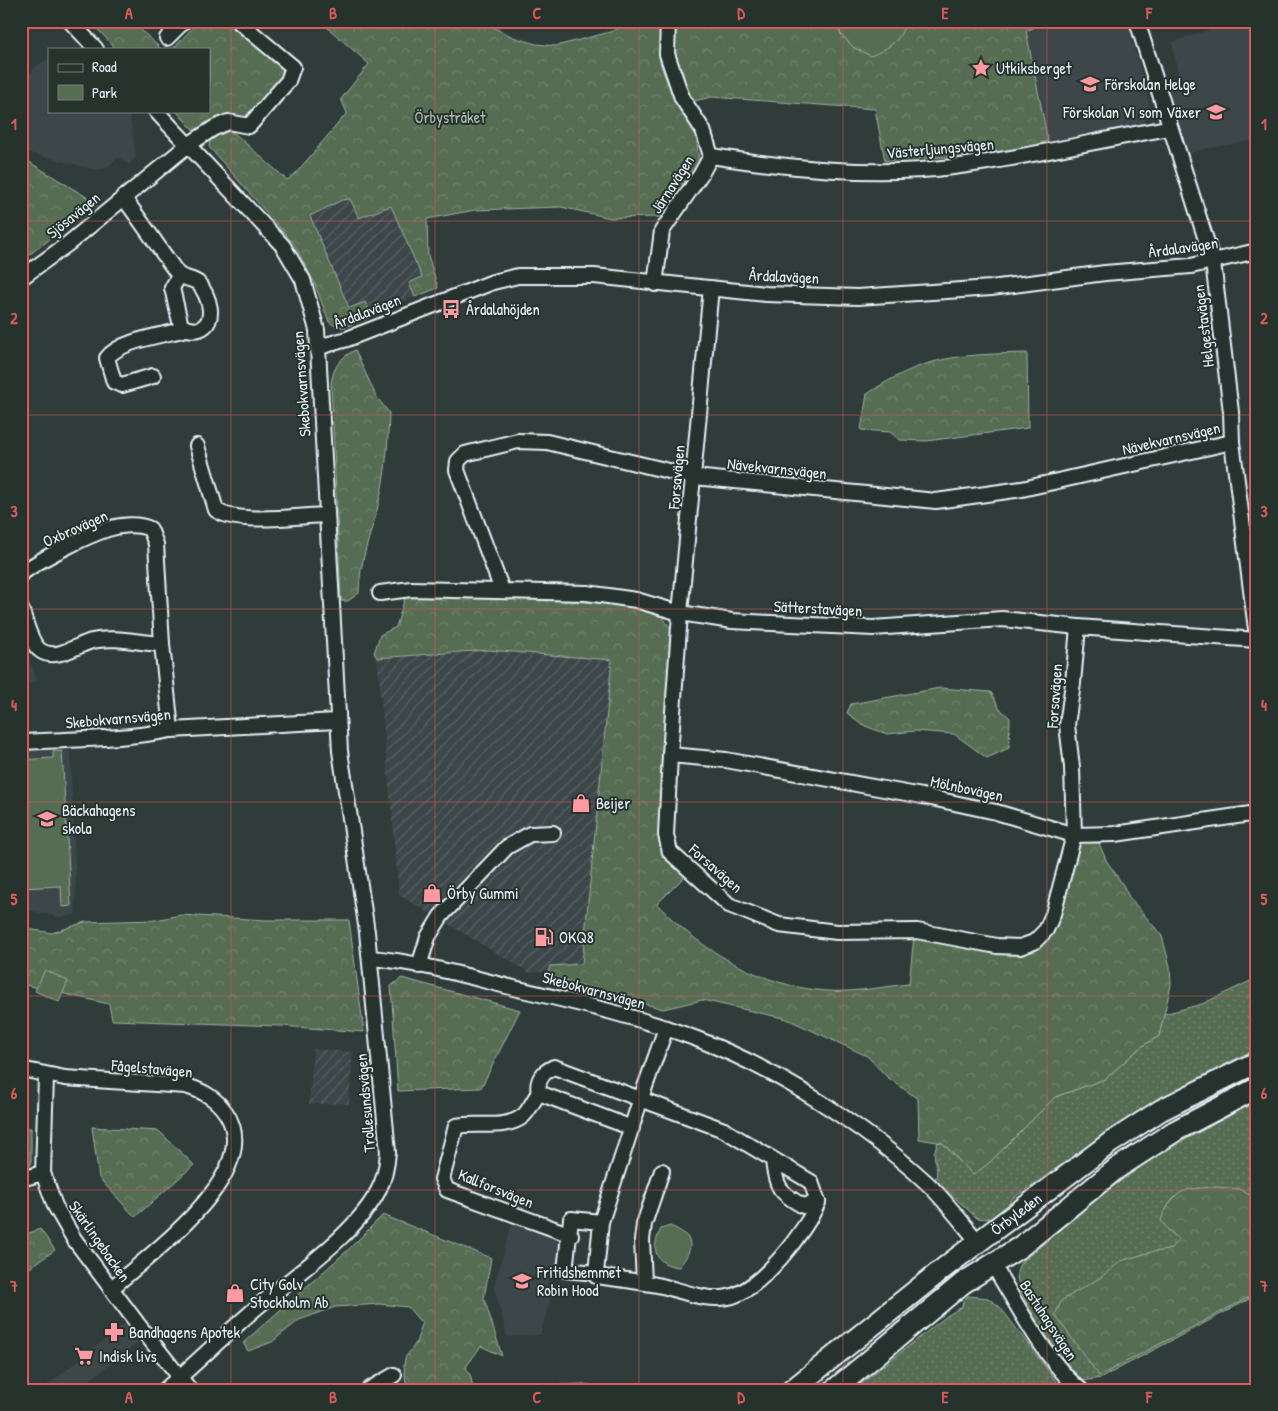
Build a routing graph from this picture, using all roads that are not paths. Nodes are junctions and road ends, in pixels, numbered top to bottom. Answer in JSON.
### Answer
{"nodes":[{"id":1,"x":70,"y":21,"type":"edge"},
{"id":2,"x":184,"y":21,"type":"edge"},
{"id":3,"x":238,"y":21,"type":"edge"},
{"id":4,"x":668,"y":21,"type":"edge"},
{"id":5,"x":1137,"y":21,"type":"edge"},
{"id":6,"x":167,"y":38,"type":"dead end"},
{"id":7,"x":95,"y":48,"type":"edge"},
{"id":8,"x":157,"y":112,"type":"edge"},
{"id":9,"x":1169,"y":128,"type":"junction"},
{"id":10,"x":188,"y":146,"type":"junction"},
{"id":11,"x":710,"y":156,"type":"junction"},
{"id":12,"x":123,"y":197,"type":"junction"},
{"id":13,"x":1257,"y":251,"type":"edge"},
{"id":14,"x":1213,"y":262,"type":"junction"},
{"id":15,"x":179,"y":276,"type":"junction"},
{"id":16,"x":21,"y":278,"type":"edge"},
{"id":17,"x":655,"y":284,"type":"junction"},
{"id":18,"x":712,"y":288,"type":"junction"},
{"id":19,"x":186,"y":329,"type":"junction"},
{"id":20,"x":319,"y":347,"type":"junction"},
{"id":21,"x":153,"y":376,"type":"dead end"},
{"id":22,"x":1232,"y":442,"type":"junction"},
{"id":23,"x":197,"y":446,"type":"dead end"},
{"id":24,"x":694,"y":477,"type":"junction"},
{"id":25,"x":325,"y":515,"type":"junction"},
{"id":26,"x":21,"y":574,"type":"edge"},
{"id":27,"x":502,"y":590,"type":"junction"},
{"id":28,"x":380,"y":593,"type":"dead end"},
{"id":29,"x":21,"y":610,"type":"edge"},
{"id":30,"x":680,"y":613,"type":"junction"},
{"id":31,"x":1078,"y":627,"type":"junction"},
{"id":32,"x":1257,"y":638,"type":"edge"},
{"id":33,"x":162,"y":644,"type":"junction"},
{"id":34,"x":337,"y":721,"type":"junction"},
{"id":35,"x":171,"y":730,"type":"junction"},
{"id":36,"x":21,"y":742,"type":"edge"},
{"id":37,"x":670,"y":754,"type":"junction"},
{"id":38,"x":1257,"y":814,"type":"edge"},
{"id":39,"x":553,"y":834,"type":"dead end"},
{"id":40,"x":1074,"y":835,"type":"junction"},
{"id":41,"x":370,"y":958,"type":"junction"},
{"id":42,"x":419,"y":966,"type":"junction"},
{"id":43,"x":666,"y":1028,"type":"junction"},
{"id":44,"x":1257,"y":1062,"type":"edge"},
{"id":45,"x":21,"y":1069,"type":"edge"},
{"id":46,"x":46,"y":1076,"type":"junction"},
{"id":47,"x":1257,"y":1088,"type":"edge"},
{"id":48,"x":539,"y":1093,"type":"junction"},
{"id":49,"x":640,"y":1098,"type":"junction"},
{"id":50,"x":632,"y":1128,"type":"junction"},
{"id":51,"x":773,"y":1162,"type":"junction"},
{"id":52,"x":662,"y":1170,"type":"dead end"},
{"id":53,"x":43,"y":1173,"type":"junction"},
{"id":54,"x":21,"y":1179,"type":"edge"},
{"id":55,"x":818,"y":1202,"type":"junction"},
{"id":56,"x":601,"y":1222,"type":"junction"},
{"id":57,"x":571,"y":1235,"type":"junction"},
{"id":58,"x":978,"y":1243,"type":"junction"},
{"id":59,"x":993,"y":1265,"type":"junction"},
{"id":60,"x":596,"y":1276,"type":"dead end"},
{"id":61,"x":644,"y":1282,"type":"junction"},
{"id":62,"x":111,"y":1288,"type":"junction"},
{"id":63,"x":394,"y":1375,"type":"dead end"},
{"id":64,"x":180,"y":1377,"type":"junction"},
{"id":65,"x":165,"y":1390,"type":"edge"},
{"id":66,"x":190,"y":1390,"type":"edge"},
{"id":67,"x":368,"y":1390,"type":"edge"},
{"id":68,"x":792,"y":1390,"type":"edge"},
{"id":69,"x":834,"y":1390,"type":"edge"},
{"id":70,"x":1081,"y":1390,"type":"edge"}],
"edges":[{"from":1,"to":7,"type":"street"},
{"from":2,"to":6,"type":"street"},
{"from":3,"to":10,"type":"street"},
{"from":4,"to":11,"type":"street","name":"Järnavägen"},
{"from":5,"to":9,"type":"street","name":"Helgestavägen"},
{"from":8,"to":10,"type":"street","name":"Skebokvarnsvägen"},
{"from":9,"to":11,"type":"street","name":"Västerljungsvägen"},
{"from":9,"to":14,"type":"street","name":"Helgestavägen"},
{"from":10,"to":12,"type":"street","name":"Sjösavägen"},
{"from":10,"to":20,"type":"street","name":"Skebokvarnsvägen"},
{"from":11,"to":17,"type":"street","name":"Järnavägen"},
{"from":12,"to":15,"type":"street","name":"Sjösavägen"},
{"from":12,"to":16,"type":"street","name":"Sjösavägen"},
{"from":13,"to":14,"type":"street","name":"Årdalavägen"},
{"from":14,"to":18,"type":"street","name":"Årdalavägen"},
{"from":14,"to":22,"type":"street","name":"Helgestavägen"},
{"from":15,"to":19,"type":"street"},
{"from":15,"to":19,"type":"street","name":"Sjösavägen"},
{"from":17,"to":18,"type":"street","name":"Årdalavägen"},
{"from":17,"to":20,"type":"street","name":"Årdalavägen"},
{"from":18,"to":24,"type":"street","name":"Forsavägen"},
{"from":19,"to":21,"type":"street","name":"Sjösavägen"},
{"from":20,"to":25,"type":"street","name":"Skebokvarnsvägen"},
{"from":22,"to":24,"type":"street","name":"Nävekvarnsvägen"},
{"from":22,"to":32,"type":"street","name":"Helgestavägen"},
{"from":23,"to":25,"type":"street"},
{"from":24,"to":27,"type":"street","name":"Nävekvarnsvägen"},
{"from":24,"to":30,"type":"street","name":"Forsavägen"},
{"from":25,"to":34,"type":"street","name":"Skebokvarnsvägen"},
{"from":26,"to":33,"type":"street","name":"Oxbrovägen"},
{"from":27,"to":28,"type":"street","name":"Sätterstavägen"},
{"from":27,"to":30,"type":"street","name":"Sätterstavägen"},
{"from":29,"to":33,"type":"street"},
{"from":30,"to":31,"type":"street","name":"Sätterstavägen"},
{"from":30,"to":37,"type":"street","name":"Forsavägen"},
{"from":31,"to":32,"type":"street","name":"Sätterstavägen"},
{"from":31,"to":40,"type":"street","name":"Forsavägen"},
{"from":33,"to":35,"type":"street","name":"Oxbrovägen"},
{"from":34,"to":35,"type":"street","name":"Skebokvarnsvägen"},
{"from":34,"to":41,"type":"street","name":"Skebokvarnsvägen"},
{"from":35,"to":36,"type":"street","name":"Skebokvarnsvägen"},
{"from":37,"to":40,"type":"street","name":"Mölnbovägen"},
{"from":37,"to":40,"type":"street","name":"Forsavägen"},
{"from":38,"to":40,"type":"street","name":"Mölnbovägen"},
{"from":39,"to":42,"type":"street"},
{"from":41,"to":42,"type":"street","name":"Skebokvarnsvägen"},
{"from":41,"to":64,"type":"street","name":"Trollesundsvägen"},
{"from":42,"to":43,"type":"street","name":"Skebokvarnsvägen"},
{"from":43,"to":49,"type":"street"},
{"from":43,"to":58,"type":"street","name":"Skebokvarnsvägen"},
{"from":44,"to":58,"type":"main road","name":"Örbyleden"},
{"from":45,"to":46,"type":"street","name":"Fågelstavägen"},
{"from":46,"to":53,"type":"street","name":"Skärlingebacken"},
{"from":46,"to":62,"type":"street","name":"Fågelstavägen"},
{"from":47,"to":59,"type":"main road","name":"Örbyleden"},
{"from":48,"to":49,"type":"street","name":"Kallforsvägen"},
{"from":48,"to":50,"type":"street"},
{"from":48,"to":57,"type":"street","name":"Kallforsvägen"},
{"from":49,"to":50,"type":"street"},
{"from":49,"to":51,"type":"street","name":"Kallforsvägen"},
{"from":50,"to":56,"type":"street"},
{"from":51,"to":55,"type":"street","name":"Kallforsvägen"},
{"from":51,"to":55,"type":"street"},
{"from":52,"to":61,"type":"street"},
{"from":53,"to":54,"type":"street"},
{"from":53,"to":62,"type":"street","name":"Skärlingebacken"},
{"from":55,"to":61,"type":"street"},
{"from":56,"to":57,"type":"street"},
{"from":56,"to":57,"type":"street"},
{"from":58,"to":59,"type":"main road"},
{"from":58,"to":68,"type":"main road","name":"Örbyleden"},
{"from":59,"to":69,"type":"main road","name":"Örbyleden"},
{"from":59,"to":70,"type":"street","name":"Bastuhagsvägen"},
{"from":60,"to":61,"type":"street"},
{"from":62,"to":64,"type":"street","name":"Skärlingebacken"},
{"from":63,"to":67,"type":"street"},
{"from":64,"to":65,"type":"street","name":"Trollesundsvägen"},
{"from":64,"to":66,"type":"street","name":"Skärlingebacken"}]}
